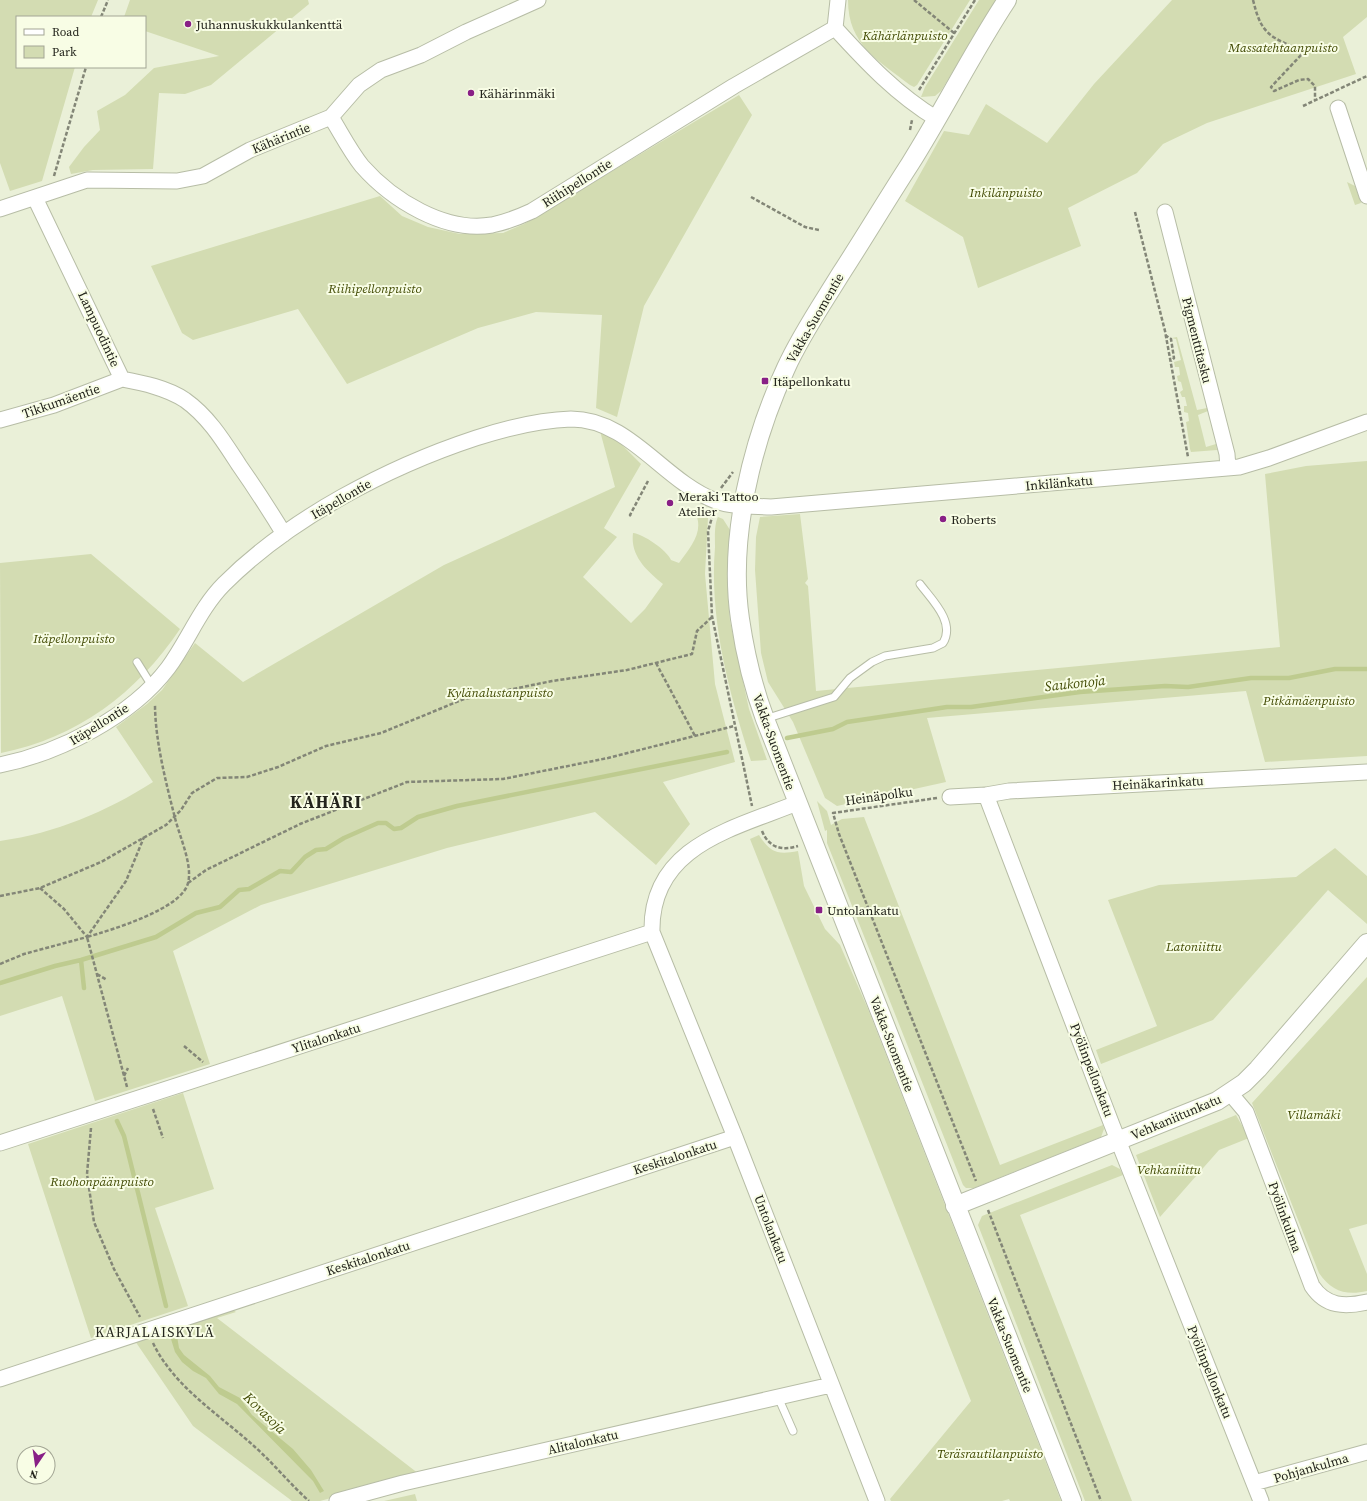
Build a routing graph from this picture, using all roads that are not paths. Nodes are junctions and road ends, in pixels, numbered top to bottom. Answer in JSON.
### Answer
{"nodes":[{"id":1,"x":538,"y":0,"type":"edge"},
{"id":2,"x":838,"y":0,"type":"edge"},
{"id":3,"x":1007,"y":0,"type":"edge"},
{"id":4,"x":835,"y":28,"type":"junction"},
{"id":5,"x":1338,"y":108,"type":"dead end"},
{"id":6,"x":330,"y":117,"type":"junction"},
{"id":7,"x":937,"y":119,"type":"junction"},
{"id":8,"x":1367,"y":196,"type":"edge"},
{"id":9,"x":35,"y":198,"type":"junction"},
{"id":10,"x":0,"y":210,"type":"edge"},
{"id":11,"x":1165,"y":212,"type":"dead end"},
{"id":12,"x":122,"y":379,"type":"junction"},
{"id":13,"x":0,"y":420,"type":"edge"},
{"id":14,"x":1367,"y":422,"type":"edge"},
{"id":15,"x":1228,"y":468,"type":"junction"},
{"id":16,"x":744,"y":505,"type":"junction"},
{"id":17,"x":284,"y":534,"type":"junction"},
{"id":18,"x":920,"y":584,"type":"dead end"},
{"id":19,"x":137,"y":662,"type":"dead end"},
{"id":20,"x":152,"y":686,"type":"junction"},
{"id":21,"x":765,"y":719,"type":"junction"},
{"id":22,"x":0,"y":765,"type":"edge"},
{"id":23,"x":1367,"y":772,"type":"edge"},
{"id":24,"x":986,"y":795,"type":"junction"},
{"id":25,"x":950,"y":797,"type":"road end"},
{"id":26,"x":798,"y":803,"type":"junction"},
{"id":27,"x":652,"y":932,"type":"junction"},
{"id":28,"x":1367,"y":943,"type":"edge"},
{"id":29,"x":1230,"y":1093,"type":"junction"},
{"id":30,"x":735,"y":1138,"type":"junction"},
{"id":31,"x":1118,"y":1140,"type":"junction"},
{"id":32,"x":0,"y":1143,"type":"edge"},
{"id":33,"x":955,"y":1206,"type":"junction"},
{"id":34,"x":1367,"y":1302,"type":"edge"},
{"id":35,"x":0,"y":1379,"type":"edge"},
{"id":36,"x":830,"y":1385,"type":"junction"},
{"id":37,"x":778,"y":1397,"type":"junction"},
{"id":38,"x":793,"y":1431,"type":"dead end"},
{"id":39,"x":1367,"y":1452,"type":"edge"},
{"id":40,"x":1254,"y":1484,"type":"junction"},
{"id":41,"x":337,"y":1501,"type":"edge"},
{"id":42,"x":877,"y":1501,"type":"edge"},
{"id":43,"x":1072,"y":1501,"type":"edge"},
{"id":44,"x":1261,"y":1501,"type":"edge"}],
"edges":[{"from":1,"to":6,"type":"street","name":"Kähärintie"},
{"from":2,"to":4,"type":"street"},
{"from":3,"to":7,"type":"street","name":"Vakka-Suomentie"},
{"from":4,"to":6,"type":"street","name":"Riihipellontie"},
{"from":4,"to":7,"type":"street"},
{"from":5,"to":8,"type":"street"},
{"from":6,"to":9,"type":"street","name":"Kähärintie"},
{"from":7,"to":16,"type":"street","name":"Vakka-Suomentie"},
{"from":9,"to":10,"type":"street","name":"Kähärintie"},
{"from":9,"to":12,"type":"street","name":"Lampuodintie"},
{"from":11,"to":15,"type":"street","name":"Pigmenttitasku"},
{"from":12,"to":13,"type":"street","name":"Tikkumäentie"},
{"from":12,"to":17,"type":"street","name":"Lampuodintie"},
{"from":14,"to":15,"type":"street","name":"Inkilänkatu"},
{"from":15,"to":16,"type":"street","name":"Inkilänkatu"},
{"from":16,"to":17,"type":"street","name":"Itäpellontie"},
{"from":16,"to":21,"type":"street","name":"Vakka-Suomentie"},
{"from":17,"to":20,"type":"street","name":"Itäpellontie"},
{"from":18,"to":21,"type":"lane"},
{"from":19,"to":20,"type":"lane"},
{"from":20,"to":22,"type":"street","name":"Itäpellontie"},
{"from":21,"to":26,"type":"street","name":"Vakka-Suomentie"},
{"from":23,"to":24,"type":"street","name":"Heinäkarinkatu"},
{"from":24,"to":25,"type":"street","name":"Heinäkarinkatu"},
{"from":24,"to":31,"type":"street","name":"Pyölinpellonkatu"},
{"from":26,"to":27,"type":"street","name":"Untolankatu"},
{"from":26,"to":33,"type":"street","name":"Vakka-Suomentie"},
{"from":27,"to":30,"type":"street","name":"Untolankatu"},
{"from":27,"to":32,"type":"street","name":"Ylitalonkatu"},
{"from":28,"to":29,"type":"street","name":"Vehkaniitunkatu"},
{"from":29,"to":31,"type":"street","name":"Vehkaniitunkatu"},
{"from":29,"to":34,"type":"street","name":"Pyölinkulma"},
{"from":30,"to":35,"type":"street","name":"Keskitalonkatu"},
{"from":30,"to":36,"type":"street","name":"Untolankatu"},
{"from":31,"to":33,"type":"street","name":"Vehkaniitunkatu"},
{"from":31,"to":40,"type":"street","name":"Pyölinpellonkatu"},
{"from":33,"to":43,"type":"street","name":"Vakka-Suomentie"},
{"from":36,"to":37,"type":"street","name":"Alitalonkatu"},
{"from":36,"to":42,"type":"street","name":"Untolankatu"},
{"from":37,"to":38,"type":"lane"},
{"from":37,"to":41,"type":"street","name":"Alitalonkatu"},
{"from":39,"to":40,"type":"street","name":"Pohjankulma"},
{"from":40,"to":44,"type":"street","name":"Pyölinpellonkatu"}]}
